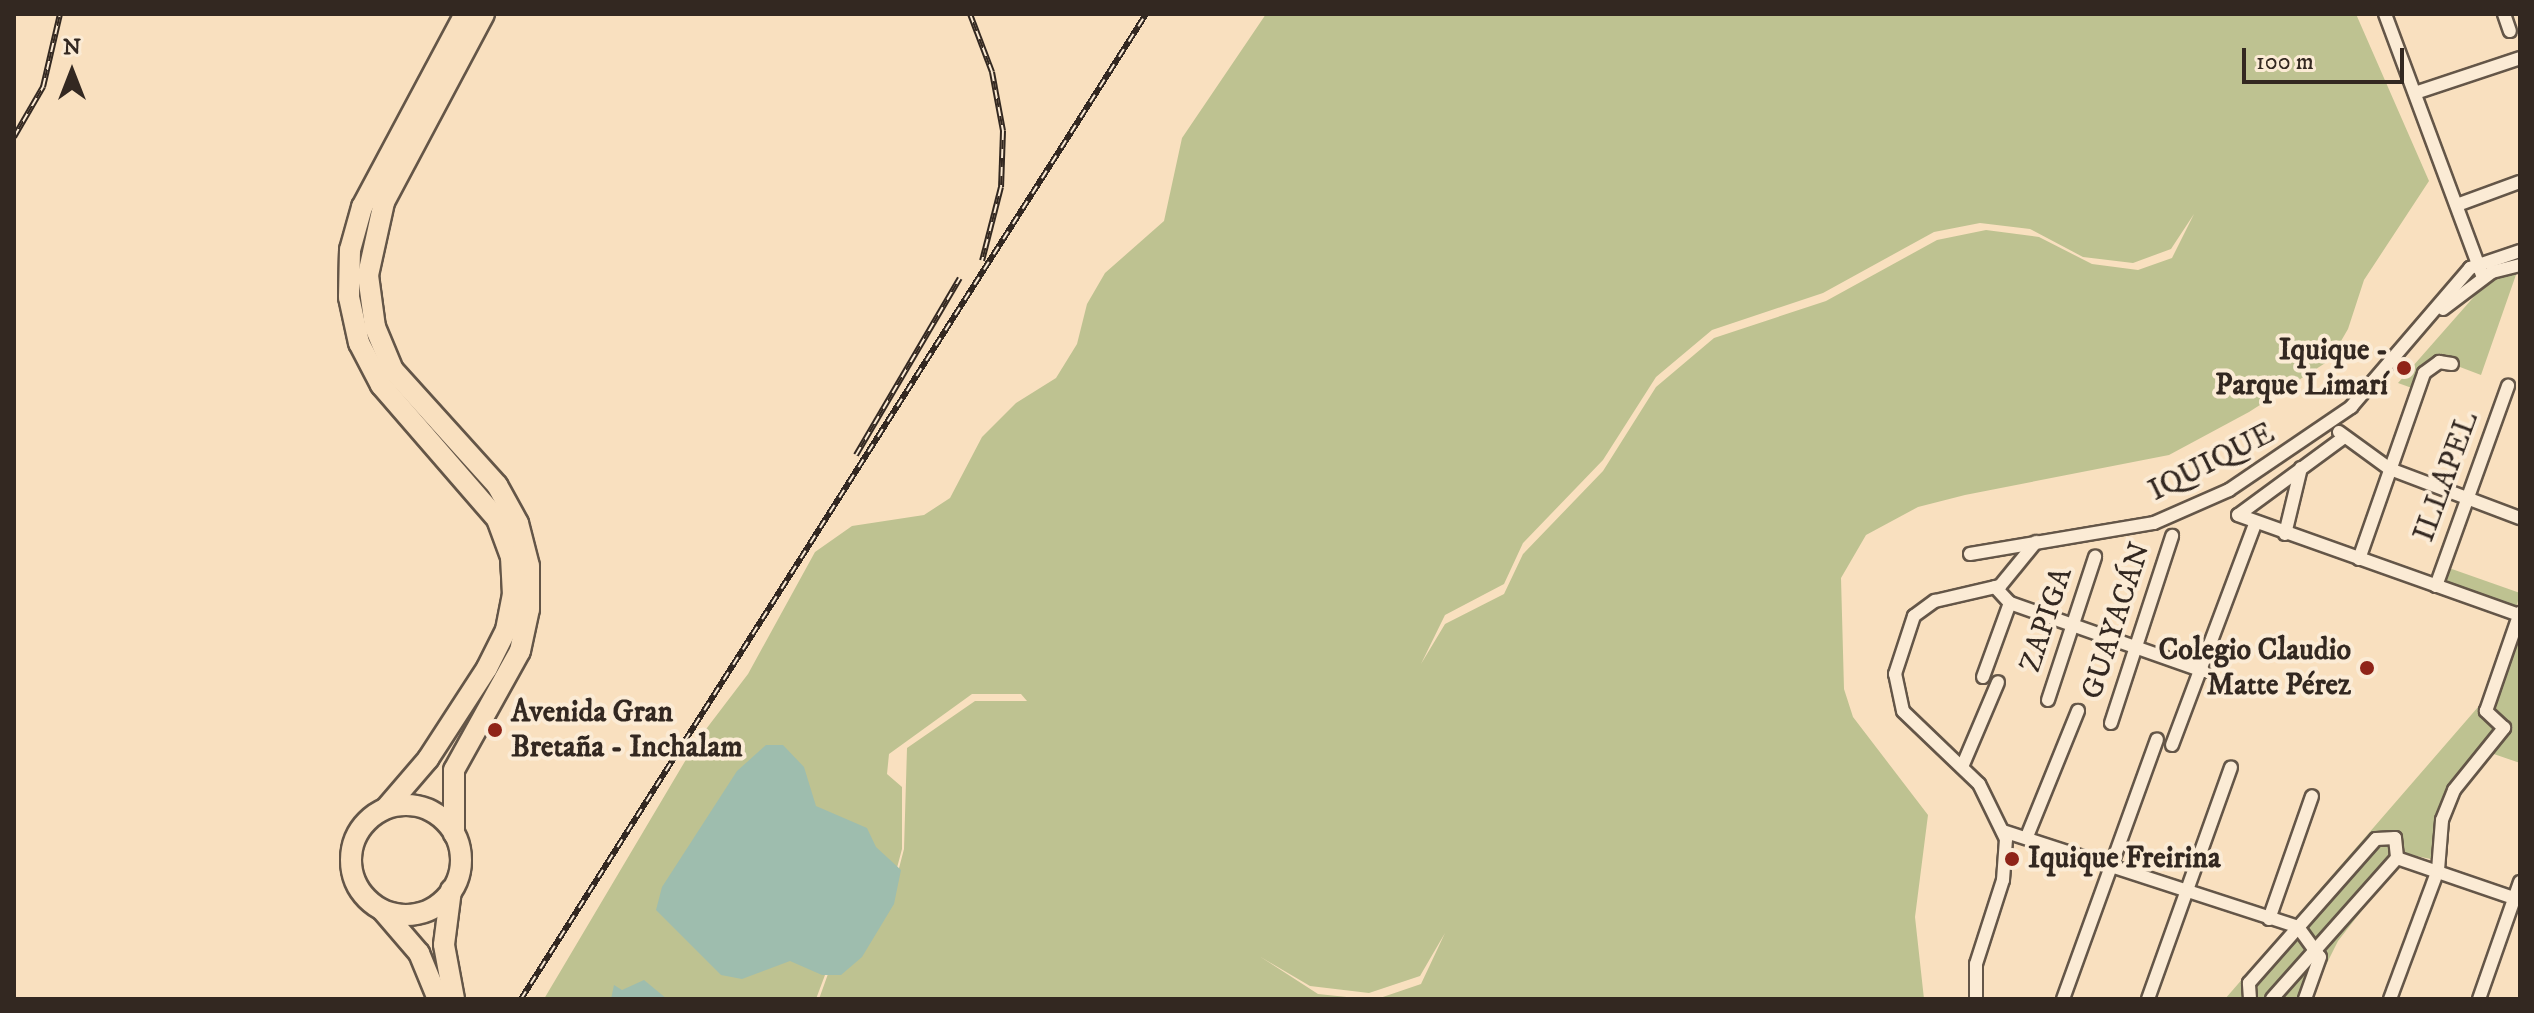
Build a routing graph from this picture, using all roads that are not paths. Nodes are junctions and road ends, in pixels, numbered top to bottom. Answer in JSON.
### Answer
{"nodes":[{"id":1,"x":465,"y":14,"type":"edge"},
{"id":2,"x":484,"y":14,"type":"edge"},
{"id":3,"x":2385,"y":14,"type":"edge"},
{"id":4,"x":2504,"y":14,"type":"edge"},
{"id":5,"x":2510,"y":31,"type":"dead end"},
{"id":6,"x":2520,"y":57,"type":"edge"},
{"id":7,"x":2415,"y":93,"type":"junction"},
{"id":8,"x":2520,"y":182,"type":"edge"},
{"id":9,"x":2457,"y":205,"type":"junction"},
{"id":10,"x":2520,"y":251,"type":"edge"},
{"id":11,"x":2478,"y":263,"type":"junction"},
{"id":12,"x":2520,"y":265,"type":"edge"},
{"id":13,"x":2483,"y":277,"type":"junction"},
{"id":14,"x":2414,"y":336,"type":"junction"},
{"id":15,"x":2452,"y":364,"type":"dead end"},
{"id":16,"x":2508,"y":386,"type":"dead end"},
{"id":17,"x":2332,"y":423,"type":"junction"},
{"id":18,"x":2343,"y":438,"type":"junction"},
{"id":19,"x":2301,"y":468,"type":"junction"},
{"id":20,"x":2390,"y":469,"type":"junction"},
{"id":21,"x":2467,"y":498,"type":"junction"},
{"id":22,"x":2520,"y":518,"type":"edge"},
{"id":23,"x":2256,"y":522,"type":"junction"},
{"id":24,"x":2285,"y":534,"type":"junction"},
{"id":25,"x":2172,"y":536,"type":"dead end"},
{"id":26,"x":2038,"y":540,"type":"junction"},
{"id":27,"x":1970,"y":554,"type":"dead end"},
{"id":28,"x":2095,"y":557,"type":"dead end"},
{"id":29,"x":2359,"y":559,"type":"junction"},
{"id":30,"x":2436,"y":586,"type":"junction"},
{"id":31,"x":1995,"y":587,"type":"junction"},
{"id":32,"x":2010,"y":603,"type":"junction"},
{"id":33,"x":2520,"y":614,"type":"edge"},
{"id":34,"x":2071,"y":625,"type":"junction"},
{"id":35,"x":2135,"y":648,"type":"junction"},
{"id":36,"x":2203,"y":671,"type":"junction"},
{"id":37,"x":1983,"y":677,"type":"dead end"},
{"id":38,"x":1998,"y":682,"type":"dead end"},
{"id":39,"x":2048,"y":700,"type":"dead end"},
{"id":40,"x":2078,"y":711,"type":"dead end"},
{"id":41,"x":2111,"y":723,"type":"dead end"},
{"id":42,"x":2157,"y":740,"type":"dead end"},
{"id":43,"x":2172,"y":745,"type":"dead end"},
{"id":44,"x":1962,"y":767,"type":"junction"},
{"id":45,"x":2231,"y":767,"type":"dead end"},
{"id":46,"x":2312,"y":796,"type":"dead end"},
{"id":47,"x":386,"y":808,"type":"junction"},
{"id":48,"x":2003,"y":831,"type":"junction"},
{"id":49,"x":454,"y":834,"type":"junction"},
{"id":50,"x":2028,"y":834,"type":"junction"},
{"id":51,"x":2397,"y":858,"type":"junction"},
{"id":52,"x":2112,"y":864,"type":"junction"},
{"id":53,"x":2438,"y":870,"type":"junction"},
{"id":54,"x":2520,"y":882,"type":"edge"},
{"id":55,"x":451,"y":890,"type":"junction"},
{"id":56,"x":2187,"y":891,"type":"junction"},
{"id":57,"x":2517,"y":899,"type":"edge"},
{"id":58,"x":379,"y":907,"type":"junction"},
{"id":59,"x":2269,"y":919,"type":"junction"},
{"id":60,"x":2298,"y":927,"type":"junction"},
{"id":61,"x":2318,"y":952,"type":"junction"},
{"id":62,"x":438,"y":999,"type":"edge"},
{"id":63,"x":454,"y":999,"type":"edge"},
{"id":64,"x":1976,"y":999,"type":"edge"},
{"id":65,"x":2063,"y":999,"type":"edge"},
{"id":66,"x":2148,"y":999,"type":"edge"},
{"id":67,"x":2250,"y":999,"type":"edge"},
{"id":68,"x":2272,"y":999,"type":"edge"},
{"id":69,"x":2305,"y":999,"type":"edge"},
{"id":70,"x":2390,"y":999,"type":"edge"},
{"id":71,"x":2479,"y":999,"type":"edge"}],
"edges":[{"from":1,"to":47,"type":"main road"},
{"from":2,"to":49,"type":"main road"},
{"from":3,"to":7,"type":"street"},
{"from":4,"to":5,"type":"street"},
{"from":6,"to":7,"type":"street"},
{"from":7,"to":9,"type":"street"},
{"from":8,"to":9,"type":"street"},
{"from":9,"to":11,"type":"street"},
{"from":10,"to":11,"type":"street"},
{"from":11,"to":13,"type":"street"},
{"from":11,"to":14,"type":"street"},
{"from":12,"to":13,"type":"street"},
{"from":13,"to":14,"type":"street"},
{"from":14,"to":17,"type":"street","name":"IQUIQUE"},
{"from":15,"to":20,"type":"street"},
{"from":16,"to":21,"type":"street","name":"ILLAPEL"},
{"from":17,"to":18,"type":"street"},
{"from":17,"to":26,"type":"street","name":"IQUIQUE"},
{"from":18,"to":19,"type":"street"},
{"from":18,"to":20,"type":"street"},
{"from":19,"to":23,"type":"street"},
{"from":19,"to":24,"type":"street"},
{"from":20,"to":21,"type":"street"},
{"from":20,"to":29,"type":"street"},
{"from":21,"to":22,"type":"street"},
{"from":21,"to":30,"type":"street","name":"ILLAPEL"},
{"from":23,"to":24,"type":"street"},
{"from":23,"to":36,"type":"street"},
{"from":24,"to":29,"type":"street"},
{"from":25,"to":35,"type":"street","name":"GUAYACÁN"},
{"from":26,"to":27,"type":"street","name":"IQUIQUE"},
{"from":26,"to":31,"type":"street"},
{"from":28,"to":34,"type":"street","name":"ZAPIGA"},
{"from":29,"to":30,"type":"street"},
{"from":30,"to":33,"type":"street"},
{"from":31,"to":32,"type":"street"},
{"from":31,"to":44,"type":"street"},
{"from":32,"to":34,"type":"street"},
{"from":32,"to":37,"type":"street"},
{"from":33,"to":53,"type":"street"},
{"from":34,"to":35,"type":"street"},
{"from":34,"to":39,"type":"street","name":"ZAPIGA"},
{"from":35,"to":36,"type":"street"},
{"from":35,"to":41,"type":"street","name":"GUAYACÁN"},
{"from":36,"to":43,"type":"street"},
{"from":38,"to":44,"type":"street"},
{"from":40,"to":50,"type":"street","name":"GUAYACÁN"},
{"from":42,"to":52,"type":"street"},
{"from":44,"to":48,"type":"street"},
{"from":45,"to":56,"type":"street"},
{"from":46,"to":59,"type":"street"},
{"from":47,"to":49,"type":"main road"},
{"from":47,"to":58,"type":"main road"},
{"from":48,"to":50,"type":"street"},
{"from":48,"to":64,"type":"street"},
{"from":49,"to":55,"type":"main road"},
{"from":50,"to":52,"type":"street"},
{"from":51,"to":53,"type":"street"},
{"from":51,"to":60,"type":"street"},
{"from":51,"to":61,"type":"street"},
{"from":52,"to":56,"type":"street"},
{"from":52,"to":65,"type":"street"},
{"from":53,"to":57,"type":"street"},
{"from":53,"to":70,"type":"street"},
{"from":54,"to":57,"type":"street"},
{"from":55,"to":58,"type":"main road"},
{"from":55,"to":63,"type":"main road"},
{"from":56,"to":59,"type":"street"},
{"from":56,"to":66,"type":"street"},
{"from":57,"to":71,"type":"street"},
{"from":58,"to":62,"type":"main road"},
{"from":59,"to":60,"type":"street"},
{"from":60,"to":61,"type":"street"},
{"from":60,"to":67,"type":"street"},
{"from":61,"to":68,"type":"street"},
{"from":61,"to":69,"type":"street"}]}
